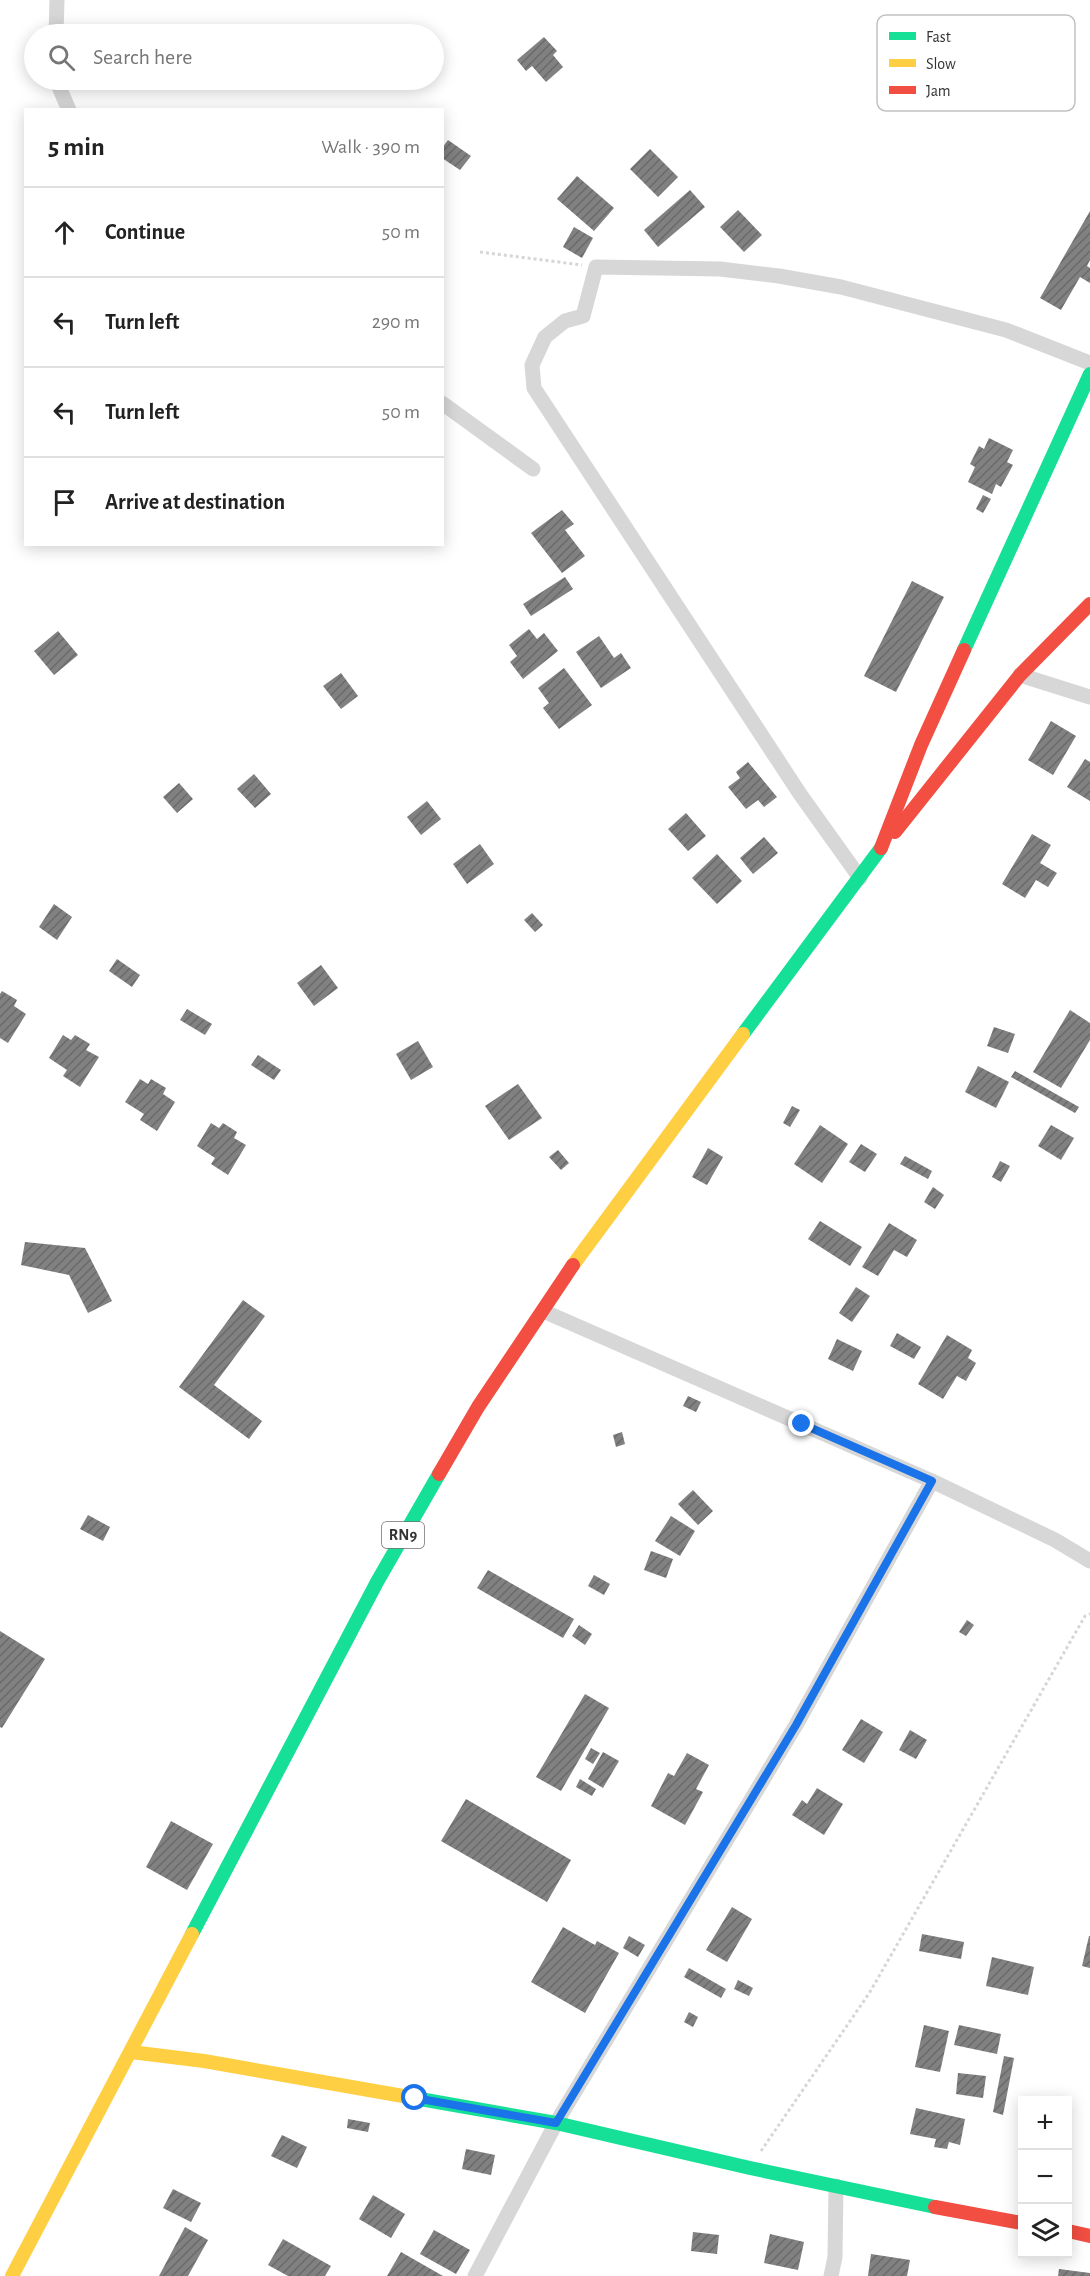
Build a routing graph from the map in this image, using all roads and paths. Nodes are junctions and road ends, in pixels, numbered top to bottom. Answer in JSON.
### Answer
{"nodes":[{"id":1,"x":57,"y":0,"type":"edge"},
{"id":2,"x":56,"y":24,"type":"edge"},
{"id":3,"x":60,"y":90,"type":"edge"},
{"id":4,"x":68,"y":108,"type":"edge"},
{"id":5,"x":480,"y":252,"type":"dead end"},
{"id":6,"x":596,"y":267,"type":"junction"},
{"id":7,"x":1090,"y":363,"type":"edge"},
{"id":8,"x":1090,"y":374,"type":"edge"},
{"id":9,"x":444,"y":404,"type":"edge"},
{"id":10,"x":533,"y":469,"type":"dead end"},
{"id":11,"x":1090,"y":604,"type":"edge"},
{"id":12,"x":1020,"y":675,"type":"junction"},
{"id":13,"x":1090,"y":697,"type":"edge"},
{"id":14,"x":881,"y":849,"type":"junction"},
{"id":15,"x":860,"y":879,"type":"junction"},
{"id":16,"x":543,"y":1311,"type":"junction"},
{"id":17,"x":932,"y":1481,"type":"junction"},
{"id":18,"x":1090,"y":1561,"type":"edge"},
{"id":19,"x":1090,"y":1614,"type":"edge"},
{"id":20,"x":131,"y":2052,"type":"junction"},
{"id":21,"x":556,"y":2123,"type":"junction"},
{"id":22,"x":750,"y":2168,"type":"junction"},
{"id":23,"x":836,"y":2186,"type":"junction"},
{"id":24,"x":1018,"y":2222,"type":"edge"},
{"id":25,"x":1072,"y":2232,"type":"edge"},
{"id":26,"x":1090,"y":2236,"type":"edge"},
{"id":27,"x":12,"y":2276,"type":"edge"},
{"id":28,"x":475,"y":2276,"type":"edge"},
{"id":29,"x":831,"y":2276,"type":"edge"}],
"edges":[{"from":1,"to":2,"type":"street"},
{"from":3,"to":4,"type":"street"},
{"from":5,"to":6,"type":"path"},
{"from":6,"to":7,"type":"street"},
{"from":6,"to":15,"type":"street"},
{"from":8,"to":14,"type":"main road"},
{"from":9,"to":10,"type":"street"},
{"from":11,"to":12,"type":"main road"},
{"from":12,"to":13,"type":"street"},
{"from":12,"to":14,"type":"main road"},
{"from":14,"to":15,"type":"main road","number":"RN9"},
{"from":15,"to":16,"type":"main road","number":"RN9"},
{"from":16,"to":17,"type":"street"},
{"from":16,"to":20,"type":"main road","number":"RN9"},
{"from":17,"to":18,"type":"street"},
{"from":17,"to":21,"type":"street"},
{"from":19,"to":22,"type":"path"},
{"from":20,"to":21,"type":"main road"},
{"from":20,"to":27,"type":"main road","number":"RN9"},
{"from":21,"to":22,"type":"main road"},
{"from":21,"to":28,"type":"street"},
{"from":22,"to":23,"type":"main road"},
{"from":23,"to":24,"type":"main road"},
{"from":23,"to":29,"type":"street"},
{"from":25,"to":26,"type":"main road"}]}
